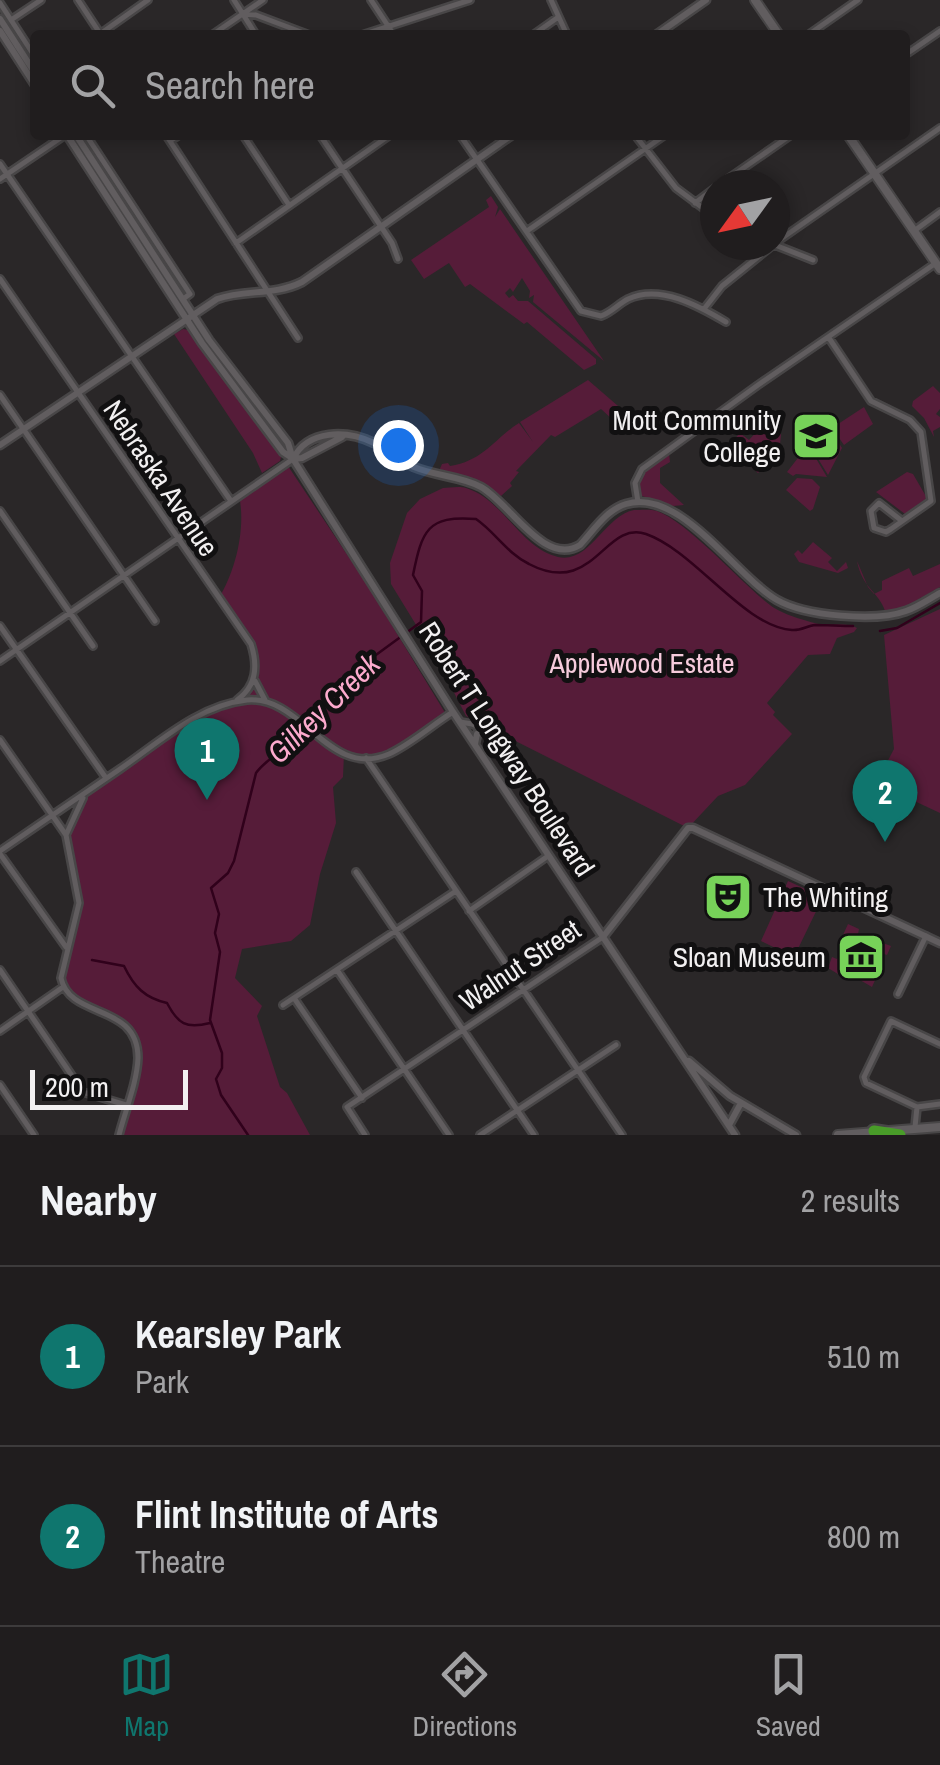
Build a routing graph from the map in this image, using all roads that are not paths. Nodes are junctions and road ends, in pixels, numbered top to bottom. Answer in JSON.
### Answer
{"nodes":[{"id":1,"x":40,"y":0,"type":"edge"},
{"id":2,"x":78,"y":0,"type":"edge"},
{"id":3,"x":148,"y":0,"type":"edge"},
{"id":4,"x":234,"y":0,"type":"edge"},
{"id":5,"x":264,"y":0,"type":"edge"},
{"id":6,"x":371,"y":0,"type":"edge"},
{"id":7,"x":470,"y":0,"type":"edge"},
{"id":8,"x":551,"y":0,"type":"edge"},
{"id":9,"x":706,"y":0,"type":"edge"},
{"id":10,"x":755,"y":0,"type":"edge"},
{"id":11,"x":858,"y":0,"type":"edge"},
{"id":12,"x":454,"y":2,"type":"edge"},
{"id":13,"x":0,"y":4,"type":"edge"},
{"id":14,"x":243,"y":14,"type":"junction"},
{"id":15,"x":557,"y":18,"type":"junction"},
{"id":16,"x":0,"y":19,"type":"edge"},
{"id":17,"x":11,"y":20,"type":"junction"},
{"id":18,"x":389,"y":28,"type":"junction"},
{"id":19,"x":97,"y":30,"type":"edge"},
{"id":20,"x":106,"y":30,"type":"edge"},
{"id":21,"x":219,"y":30,"type":"edge"},
{"id":22,"x":253,"y":30,"type":"edge"},
{"id":23,"x":296,"y":30,"type":"edge"},
{"id":24,"x":381,"y":30,"type":"edge"},
{"id":25,"x":540,"y":30,"type":"edge"},
{"id":26,"x":564,"y":30,"type":"edge"},
{"id":27,"x":663,"y":30,"type":"edge"},
{"id":28,"x":776,"y":30,"type":"edge"},
{"id":29,"x":815,"y":30,"type":"edge"},
{"id":30,"x":0,"y":31,"type":"edge"},
{"id":31,"x":940,"y":31,"type":"edge"},
{"id":32,"x":30,"y":49,"type":"edge"},
{"id":33,"x":910,"y":52,"type":"edge"},
{"id":34,"x":30,"y":65,"type":"edge"},
{"id":35,"x":30,"y":77,"type":"edge"},
{"id":36,"x":940,"y":128,"type":"edge"},
{"id":37,"x":58,"y":140,"type":"edge"},
{"id":38,"x":69,"y":140,"type":"edge"},
{"id":39,"x":79,"y":140,"type":"edge"},
{"id":40,"x":89,"y":140,"type":"edge"},
{"id":41,"x":169,"y":140,"type":"edge"},
{"id":42,"x":246,"y":140,"type":"edge"},
{"id":43,"x":323,"y":140,"type":"edge"},
{"id":44,"x":383,"y":140,"type":"edge"},
{"id":45,"x":463,"y":140,"type":"edge"},
{"id":46,"x":505,"y":140,"type":"edge"},
{"id":47,"x":639,"y":140,"type":"edge"},
{"id":48,"x":658,"y":140,"type":"edge"},
{"id":49,"x":784,"y":140,"type":"edge"},
{"id":50,"x":851,"y":140,"type":"edge"},
{"id":51,"x":645,"y":149,"type":"junction"},
{"id":52,"x":477,"y":160,"type":"junction"},
{"id":53,"x":0,"y":164,"type":"edge"},
{"id":54,"x":342,"y":168,"type":"junction"},
{"id":55,"x":740,"y":170,"type":"edge"},
{"id":56,"x":7,"y":174,"type":"junction"},
{"id":57,"x":874,"y":174,"type":"junction"},
{"id":58,"x":0,"y":179,"type":"edge"},
{"id":59,"x":700,"y":199,"type":"edge"},
{"id":60,"x":695,"y":203,"type":"junction"},
{"id":61,"x":289,"y":206,"type":"junction"},
{"id":62,"x":700,"y":206,"type":"edge"},
{"id":63,"x":940,"y":212,"type":"edge"},
{"id":64,"x":382,"y":227,"type":"junction"},
{"id":65,"x":527,"y":231,"type":"junction"},
{"id":66,"x":914,"y":231,"type":"junction"},
{"id":67,"x":790,"y":233,"type":"edge"},
{"id":68,"x":236,"y":243,"type":"junction"},
{"id":69,"x":790,"y":251,"type":"edge"},
{"id":70,"x":398,"y":259,"type":"dead end"},
{"id":71,"x":754,"y":260,"type":"edge"},
{"id":72,"x":813,"y":260,"type":"dead end"},
{"id":73,"x":938,"y":266,"type":"edge"},
{"id":74,"x":0,"y":279,"type":"edge"},
{"id":75,"x":268,"y":293,"type":"junction"},
{"id":76,"x":182,"y":298,"type":"junction"},
{"id":77,"x":704,"y":309,"type":"junction"},
{"id":78,"x":189,"y":316,"type":"junction"},
{"id":79,"x":726,"y":322,"type":"dead end"},
{"id":80,"x":828,"y":336,"type":"junction"},
{"id":81,"x":298,"y":338,"type":"dead end"},
{"id":82,"x":130,"y":356,"type":"junction"},
{"id":83,"x":78,"y":392,"type":"junction"},
{"id":84,"x":0,"y":395,"type":"edge"},
{"id":85,"x":23,"y":429,"type":"junction"},
{"id":86,"x":0,"y":445,"type":"edge"},
{"id":87,"x":293,"y":459,"type":"junction"},
{"id":88,"x":231,"y":501,"type":"junction"},
{"id":89,"x":638,"y":502,"type":"junction"},
{"id":90,"x":0,"y":512,"type":"edge"},
{"id":91,"x":2,"y":520,"type":"edge"},
{"id":92,"x":902,"y":522,"type":"junction"},
{"id":93,"x":178,"y":538,"type":"junction"},
{"id":94,"x":124,"y":576,"type":"junction"},
{"id":95,"x":940,"y":593,"type":"edge"},
{"id":96,"x":70,"y":612,"type":"junction"},
{"id":97,"x":155,"y":621,"type":"dead end"},
{"id":98,"x":0,"y":626,"type":"edge"},
{"id":99,"x":93,"y":646,"type":"dead end"},
{"id":100,"x":16,"y":649,"type":"junction"},
{"id":101,"x":0,"y":660,"type":"edge"},
{"id":102,"x":255,"y":676,"type":"junction"},
{"id":103,"x":265,"y":700,"type":"junction"},
{"id":104,"x":235,"y":702,"type":"junction"},
{"id":105,"x":453,"y":712,"type":"junction"},
{"id":106,"x":460,"y":722,"type":"junction"},
{"id":107,"x":488,"y":730,"type":"junction"},
{"id":108,"x":0,"y":740,"type":"edge"},
{"id":109,"x":512,"y":742,"type":"dead end"},
{"id":110,"x":475,"y":746,"type":"junction"},
{"id":111,"x":366,"y":758,"type":"junction"},
{"id":112,"x":106,"y":778,"type":"junction"},
{"id":113,"x":86,"y":792,"type":"junction"},
{"id":114,"x":52,"y":815,"type":"junction"},
{"id":115,"x":66,"y":835,"type":"junction"},
{"id":116,"x":0,"y":852,"type":"edge"},
{"id":117,"x":548,"y":856,"type":"junction"},
{"id":118,"x":356,"y":872,"type":"dead end"},
{"id":119,"x":456,"y":891,"type":"junction"},
{"id":120,"x":469,"y":911,"type":"junction"},
{"id":121,"x":396,"y":931,"type":"junction"},
{"id":122,"x":926,"y":936,"type":"junction"},
{"id":123,"x":603,"y":937,"type":"junction"},
{"id":124,"x":940,"y":943,"type":"edge"},
{"id":125,"x":66,"y":946,"type":"junction"},
{"id":126,"x":0,"y":970,"type":"edge"},
{"id":127,"x":337,"y":970,"type":"junction"},
{"id":128,"x":63,"y":987,"type":"junction"},
{"id":129,"x":523,"y":990,"type":"junction"},
{"id":130,"x":898,"y":994,"type":"dead end"},
{"id":131,"x":294,"y":998,"type":"junction"},
{"id":132,"x":283,"y":1005,"type":"dead end"},
{"id":133,"x":28,"y":1012,"type":"junction"},
{"id":134,"x":463,"y":1030,"type":"junction"},
{"id":135,"x":0,"y":1031,"type":"edge"},
{"id":136,"x":940,"y":1044,"type":"edge"},
{"id":137,"x":616,"y":1045,"type":"dead end"},
{"id":138,"x":688,"y":1061,"type":"junction"},
{"id":139,"x":405,"y":1069,"type":"junction"},
{"id":140,"x":578,"y":1070,"type":"junction"},
{"id":141,"x":0,"y":1085,"type":"edge"},
{"id":142,"x":362,"y":1098,"type":"junction"},
{"id":143,"x":741,"y":1103,"type":"junction"},
{"id":144,"x":940,"y":1104,"type":"edge"},
{"id":145,"x":126,"y":1106,"type":"junction"},
{"id":146,"x":917,"y":1107,"type":"junction"},
{"id":147,"x":517,"y":1110,"type":"junction"},
{"id":148,"x":729,"y":1125,"type":"junction"},
{"id":149,"x":915,"y":1127,"type":"junction"},
{"id":150,"x":940,"y":1127,"type":"edge"},
{"id":151,"x":874,"y":1131,"type":"junction"},
{"id":152,"x":34,"y":1135,"type":"edge"},
{"id":153,"x":118,"y":1135,"type":"edge"},
{"id":154,"x":365,"y":1135,"type":"edge"},
{"id":155,"x":450,"y":1135,"type":"edge"},
{"id":156,"x":480,"y":1135,"type":"edge"},
{"id":157,"x":534,"y":1135,"type":"edge"},
{"id":158,"x":622,"y":1135,"type":"edge"},
{"id":159,"x":735,"y":1135,"type":"edge"},
{"id":160,"x":796,"y":1135,"type":"edge"},
{"id":161,"x":838,"y":1135,"type":"edge"},
{"id":162,"x":900,"y":1135,"type":"edge"}],
"edges":[{"from":1,"to":17,"type":"street"},
{"from":2,"to":19,"type":"street"},
{"from":3,"to":20,"type":"street"},
{"from":4,"to":14,"type":"street"},
{"from":5,"to":14,"type":"street"},
{"from":6,"to":18,"type":"street"},
{"from":7,"to":12,"type":"street"},
{"from":8,"to":15,"type":"street"},
{"from":9,"to":27,"type":"street"},
{"from":10,"to":28,"type":"main road"},
{"from":11,"to":29,"type":"street"},
{"from":12,"to":18,"type":"street"},
{"from":13,"to":17,"type":"street"},
{"from":14,"to":21,"type":"street"},
{"from":14,"to":22,"type":"street"},
{"from":14,"to":23,"type":"street"},
{"from":15,"to":25,"type":"street"},
{"from":15,"to":26,"type":"street"},
{"from":16,"to":34,"type":"street"},
{"from":17,"to":32,"type":"street"},
{"from":18,"to":24,"type":"street"},
{"from":30,"to":35,"type":"street"},
{"from":31,"to":33,"type":"street"},
{"from":36,"to":57,"type":"street"},
{"from":37,"to":56,"type":"street"},
{"from":38,"to":78,"type":"street","name":"Robert T Longway Boulevard"},
{"from":39,"to":76,"type":"street","name":"Robert T Longway Boulevard"},
{"from":40,"to":76,"type":"street"},
{"from":41,"to":68,"type":"street"},
{"from":42,"to":61,"type":"street"},
{"from":43,"to":54,"type":"street"},
{"from":44,"to":54,"type":"street"},
{"from":45,"to":52,"type":"street"},
{"from":46,"to":52,"type":"street"},
{"from":47,"to":51,"type":"street"},
{"from":48,"to":51,"type":"street"},
{"from":49,"to":55,"type":"street"},
{"from":50,"to":57,"type":"main road"},
{"from":51,"to":60,"type":"street"},
{"from":51,"to":65,"type":"street"},
{"from":52,"to":64,"type":"street"},
{"from":52,"to":65,"type":"street"},
{"from":53,"to":56,"type":"street"},
{"from":54,"to":61,"type":"street"},
{"from":54,"to":64,"type":"street"},
{"from":56,"to":58,"type":"street"},
{"from":56,"to":82,"type":"street"},
{"from":57,"to":66,"type":"main road"},
{"from":57,"to":67,"type":"street"},
{"from":59,"to":60,"type":"street"},
{"from":60,"to":62,"type":"street"},
{"from":61,"to":68,"type":"street"},
{"from":63,"to":66,"type":"street"},
{"from":64,"to":70,"type":"street"},
{"from":64,"to":75,"type":"street"},
{"from":65,"to":77,"type":"street"},
{"from":66,"to":73,"type":"main road"},
{"from":68,"to":75,"type":"street"},
{"from":69,"to":72,"type":"street"},
{"from":71,"to":77,"type":"street"},
{"from":73,"to":80,"type":"street"},
{"from":74,"to":83,"type":"street","name":"Nebraska Avenue"},
{"from":75,"to":78,"type":"street"},
{"from":75,"to":81,"type":"street"},
{"from":76,"to":78,"type":"street","name":"Robert T Longway Boulevard"},
{"from":77,"to":79,"type":"street"},
{"from":78,"to":82,"type":"street"},
{"from":78,"to":87,"type":"street","name":"Robert T Longway Boulevard"},
{"from":80,"to":89,"type":"street"},
{"from":80,"to":92,"type":"street"},
{"from":82,"to":83,"type":"street"},
{"from":82,"to":88,"type":"street"},
{"from":83,"to":85,"type":"street"},
{"from":83,"to":93,"type":"street","name":"Nebraska Avenue"},
{"from":84,"to":85,"type":"street"},
{"from":85,"to":86,"type":"street"},
{"from":85,"to":94,"type":"street"},
{"from":87,"to":88,"type":"street"},
{"from":87,"to":89,"type":"street"},
{"from":87,"to":105,"type":"street","name":"Robert T Longway Boulevard"},
{"from":88,"to":93,"type":"street"},
{"from":89,"to":95,"type":"street"},
{"from":90,"to":91,"type":"street"},
{"from":91,"to":96,"type":"street"},
{"from":92,"to":92,"type":"street"},
{"from":93,"to":94,"type":"street"},
{"from":93,"to":102,"type":"street","name":"Nebraska Avenue"},
{"from":94,"to":96,"type":"street"},
{"from":94,"to":97,"type":"street"},
{"from":96,"to":99,"type":"street"},
{"from":96,"to":100,"type":"street"},
{"from":98,"to":100,"type":"street"},
{"from":100,"to":101,"type":"street"},
{"from":100,"to":112,"type":"street"},
{"from":102,"to":103,"type":"street","name":"Nebraska Avenue"},
{"from":102,"to":104,"type":"street"},
{"from":103,"to":104,"type":"street"},
{"from":103,"to":111,"type":"street"},
{"from":104,"to":112,"type":"street"},
{"from":105,"to":106,"type":"street","name":"Robert T Longway Boulevard"},
{"from":105,"to":111,"type":"street"},
{"from":106,"to":107,"type":"street"},
{"from":106,"to":110,"type":"street","name":"Robert T Longway Boulevard"},
{"from":107,"to":109,"type":"street"},
{"from":107,"to":110,"type":"street"},
{"from":108,"to":114,"type":"street"},
{"from":110,"to":117,"type":"street","name":"Robert T Longway Boulevard"},
{"from":111,"to":119,"type":"street"},
{"from":112,"to":113,"type":"street"},
{"from":113,"to":114,"type":"street"},
{"from":113,"to":115,"type":"street"},
{"from":114,"to":115,"type":"street"},
{"from":114,"to":116,"type":"street"},
{"from":115,"to":125,"type":"street"},
{"from":116,"to":125,"type":"street"},
{"from":117,"to":120,"type":"street"},
{"from":117,"to":123,"type":"street","name":"Robert T Longway Boulevard"},
{"from":118,"to":121,"type":"street"},
{"from":119,"to":120,"type":"street"},
{"from":119,"to":121,"type":"street"},
{"from":120,"to":129,"type":"street"},
{"from":121,"to":127,"type":"street"},
{"from":121,"to":134,"type":"street"},
{"from":122,"to":123,"type":"street","name":"Walnut Street"},
{"from":122,"to":124,"type":"street"},
{"from":122,"to":130,"type":"street"},
{"from":123,"to":129,"type":"street","name":"Walnut Street"},
{"from":123,"to":138,"type":"street","name":"Robert T Longway Boulevard"},
{"from":125,"to":128,"type":"street"},
{"from":126,"to":133,"type":"street"},
{"from":127,"to":131,"type":"street"},
{"from":127,"to":139,"type":"street"},
{"from":128,"to":133,"type":"street"},
{"from":128,"to":145,"type":"street"},
{"from":129,"to":134,"type":"street","name":"Walnut Street"},
{"from":129,"to":140,"type":"street"},
{"from":131,"to":132,"type":"street"},
{"from":131,"to":142,"type":"street"},
{"from":133,"to":135,"type":"street"},
{"from":133,"to":145,"type":"street"},
{"from":134,"to":139,"type":"street","name":"Walnut Street"},
{"from":134,"to":147,"type":"street"},
{"from":136,"to":146,"type":"street"},
{"from":137,"to":140,"type":"street"},
{"from":138,"to":143,"type":"street","name":"Robert T Longway Boulevard"},
{"from":138,"to":148,"type":"street","name":"Robert T Longway Boulevard"},
{"from":139,"to":142,"type":"street","name":"Walnut Street"},
{"from":139,"to":155,"type":"street"},
{"from":140,"to":147,"type":"street"},
{"from":140,"to":158,"type":"street"},
{"from":141,"to":152,"type":"street"},
{"from":142,"to":154,"type":"street","name":"Walnut Street"},
{"from":143,"to":148,"type":"street"},
{"from":143,"to":160,"type":"street","name":"Robert T Longway Boulevard"},
{"from":144,"to":146,"type":"street"},
{"from":145,"to":153,"type":"street"},
{"from":146,"to":149,"type":"street"},
{"from":147,"to":156,"type":"street"},
{"from":147,"to":157,"type":"street"},
{"from":148,"to":159,"type":"street","name":"Robert T Longway Boulevard"},
{"from":149,"to":150,"type":"main road"},
{"from":149,"to":151,"type":"main road"},
{"from":151,"to":161,"type":"main road"},
{"from":151,"to":162,"type":"highway"}]}
